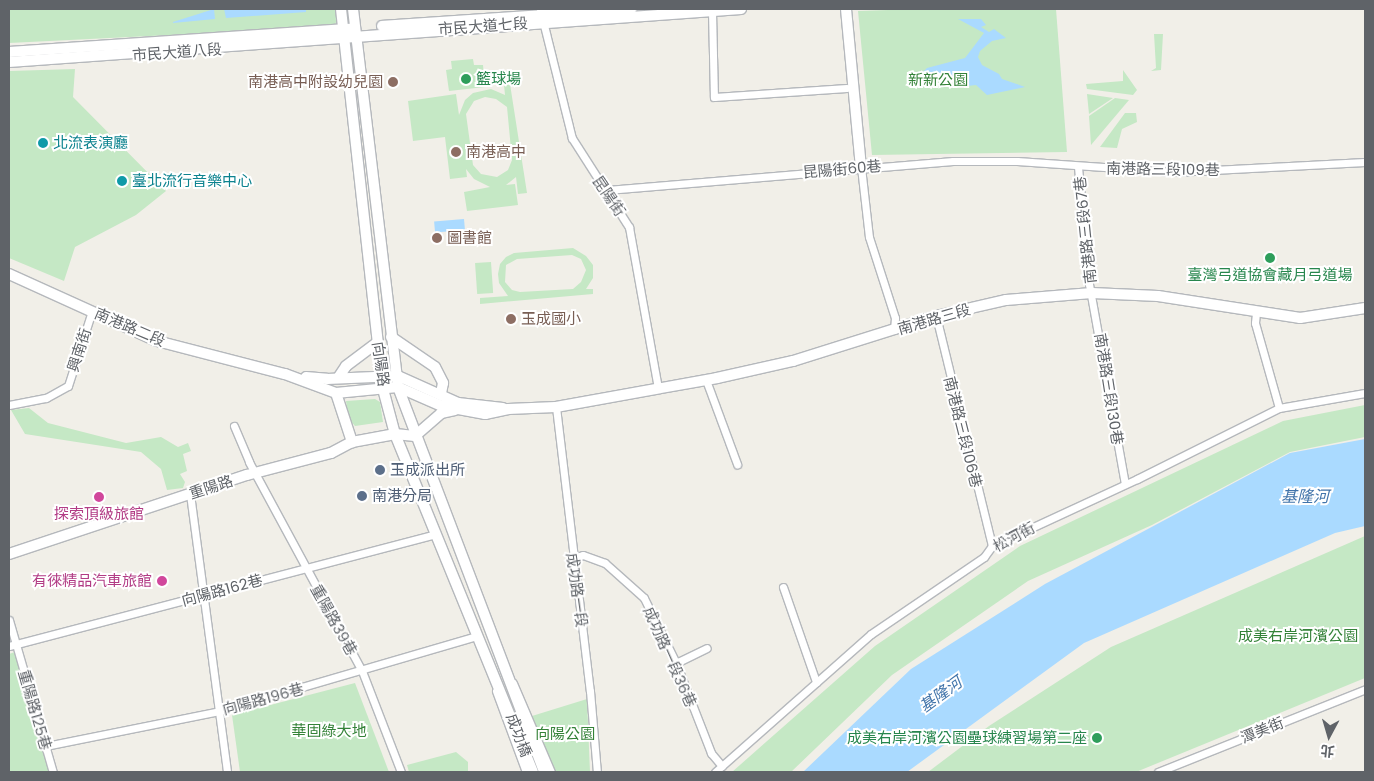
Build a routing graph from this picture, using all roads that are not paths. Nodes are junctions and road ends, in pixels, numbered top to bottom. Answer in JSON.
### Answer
{"nodes":[{"id":1,"x":341,"y":9,"type":"edge"},
{"id":2,"x":353,"y":9,"type":"edge"},
{"id":3,"x":631,"y":9,"type":"edge"},
{"id":4,"x":741,"y":9,"type":"edge"},
{"id":5,"x":846,"y":9,"type":"edge"},
{"id":6,"x":712,"y":11,"type":"junction"},
{"id":7,"x":541,"y":15,"type":"edge"},
{"id":8,"x":356,"y":32,"type":"junction"},
{"id":9,"x":344,"y":33,"type":"junction"},
{"id":10,"x":9,"y":52,"type":"edge"},
{"id":11,"x":9,"y":62,"type":"edge"},
{"id":12,"x":847,"y":88,"type":"dead end"},
{"id":13,"x":1365,"y":162,"type":"edge"},
{"id":14,"x":860,"y":167,"type":"junction"},
{"id":15,"x":1078,"y":167,"type":"junction"},
{"id":16,"x":606,"y":190,"type":"junction"},
{"id":17,"x":9,"y":274,"type":"edge"},
{"id":18,"x":1092,"y":293,"type":"junction"},
{"id":19,"x":1365,"y":308,"type":"edge"},
{"id":20,"x":92,"y":312,"type":"junction"},
{"id":21,"x":1256,"y":313,"type":"junction"},
{"id":22,"x":936,"y":316,"type":"junction"},
{"id":23,"x":894,"y":330,"type":"junction"},
{"id":24,"x":391,"y":337,"type":"junction"},
{"id":25,"x":378,"y":342,"type":"junction"},
{"id":26,"x":285,"y":374,"type":"junction"},
{"id":27,"x":382,"y":375,"type":"junction"},
{"id":28,"x":398,"y":376,"type":"junction"},
{"id":29,"x":338,"y":378,"type":"junction"},
{"id":30,"x":706,"y":380,"type":"junction"},
{"id":31,"x":398,"y":387,"type":"junction"},
{"id":32,"x":658,"y":388,"type":"junction"},
{"id":33,"x":383,"y":389,"type":"junction"},
{"id":34,"x":441,"y":392,"type":"junction"},
{"id":35,"x":336,"y":393,"type":"junction"},
{"id":36,"x":1365,"y":393,"type":"edge"},
{"id":37,"x":9,"y":405,"type":"edge"},
{"id":38,"x":556,"y":407,"type":"junction"},
{"id":39,"x":1279,"y":408,"type":"junction"},
{"id":40,"x":508,"y":409,"type":"junction"},
{"id":41,"x":458,"y":410,"type":"junction"},
{"id":42,"x":234,"y":426,"type":"dead end"},
{"id":43,"x":395,"y":434,"type":"junction"},
{"id":44,"x":415,"y":436,"type":"junction"},
{"id":45,"x":352,"y":442,"type":"junction"},
{"id":46,"x":737,"y":464,"type":"dead end"},
{"id":47,"x":255,"y":473,"type":"junction"},
{"id":48,"x":1125,"y":484,"type":"junction"},
{"id":49,"x":190,"y":494,"type":"junction"},
{"id":50,"x":436,"y":534,"type":"junction"},
{"id":51,"x":992,"y":546,"type":"junction"},
{"id":52,"x":9,"y":554,"type":"edge"},
{"id":53,"x":572,"y":558,"type":"junction"},
{"id":54,"x":306,"y":567,"type":"junction"},
{"id":55,"x":783,"y":587,"type":"dead end"},
{"id":56,"x":203,"y":595,"type":"junction"},
{"id":57,"x":9,"y":620,"type":"edge"},
{"id":58,"x":476,"y":636,"type":"junction"},
{"id":59,"x":12,"y":645,"type":"edge"},
{"id":60,"x":707,"y":648,"type":"dead end"},
{"id":61,"x":676,"y":663,"type":"junction"},
{"id":62,"x":362,"y":671,"type":"junction"},
{"id":63,"x":510,"y":678,"type":"junction"},
{"id":64,"x":816,"y":682,"type":"junction"},
{"id":65,"x":495,"y":683,"type":"junction"},
{"id":66,"x":1365,"y":689,"type":"edge"},
{"id":67,"x":509,"y":697,"type":"junction"},
{"id":68,"x":220,"y":711,"type":"junction"},
{"id":69,"x":46,"y":746,"type":"junction"},
{"id":70,"x":722,"y":766,"type":"junction"},
{"id":71,"x":53,"y":772,"type":"edge"},
{"id":72,"x":227,"y":772,"type":"edge"},
{"id":73,"x":401,"y":772,"type":"edge"},
{"id":74,"x":526,"y":772,"type":"edge"},
{"id":75,"x":533,"y":772,"type":"edge"},
{"id":76,"x":544,"y":772,"type":"edge"},
{"id":77,"x":551,"y":772,"type":"edge"},
{"id":78,"x":597,"y":772,"type":"edge"},
{"id":79,"x":715,"y":772,"type":"edge"},
{"id":80,"x":1158,"y":772,"type":"edge"}],
"edges":[{"from":1,"to":9,"type":"main road","name":"向陽路"},
{"from":2,"to":8,"type":"main road","name":"向陽路"},
{"from":3,"to":7,"type":"main road","name":"市民大道七段"},
{"from":4,"to":6,"type":"main road","name":"市民大道七段"},
{"from":5,"to":14,"type":"main road"},
{"from":6,"to":7,"type":"main road","name":"市民大道七段"},
{"from":6,"to":12,"type":"street"},
{"from":7,"to":8,"type":"main road","name":"市民大道七段"},
{"from":7,"to":16,"type":"street","name":"昆陽街"},
{"from":8,"to":9,"type":"main road","name":"市民大道七段"},
{"from":8,"to":24,"type":"main road","name":"向陽路"},
{"from":9,"to":10,"type":"main road","name":"市民大道八段"},
{"from":9,"to":11,"type":"main road","name":"市民大道八段"},
{"from":9,"to":25,"type":"main road","name":"向陽路"},
{"from":13,"to":15,"type":"street","name":"南港路三段109巷"},
{"from":14,"to":15,"type":"street","name":"昆陽街60巷"},
{"from":14,"to":16,"type":"street","name":"昆陽街60巷"},
{"from":14,"to":23,"type":"street"},
{"from":15,"to":18,"type":"street","name":"南港路三段67巷"},
{"from":16,"to":32,"type":"street","name":"昆陽街"},
{"from":17,"to":20,"type":"main road","name":"南港路二段"},
{"from":18,"to":21,"type":"main road","name":"南港路三段"},
{"from":18,"to":22,"type":"main road","name":"南港路三段"},
{"from":18,"to":48,"type":"street","name":"南港路三段130巷"},
{"from":19,"to":21,"type":"main road","name":"南港路三段"},
{"from":20,"to":26,"type":"main road","name":"南港路二段"},
{"from":20,"to":37,"type":"street","name":"興南街"},
{"from":21,"to":39,"type":"street"},
{"from":22,"to":23,"type":"main road","name":"南港路三段"},
{"from":22,"to":51,"type":"street","name":"南港路三段106巷"},
{"from":23,"to":30,"type":"main road","name":"南港路三段"},
{"from":24,"to":28,"type":"main road","name":"向陽路"},
{"from":24,"to":34,"type":"main road"},
{"from":25,"to":27,"type":"main road","name":"向陽路"},
{"from":25,"to":29,"type":"main road"},
{"from":26,"to":29,"type":"main road","name":"南港路二段"},
{"from":26,"to":35,"type":"main road","name":"南港路二段"},
{"from":27,"to":28,"type":"main road","name":"南港路二段"},
{"from":27,"to":29,"type":"main road","name":"南港路二段"},
{"from":27,"to":33,"type":"main road","name":"向陽路"},
{"from":28,"to":31,"type":"main road","name":"向陽路"},
{"from":28,"to":34,"type":"main road","name":"南港路二段"},
{"from":30,"to":32,"type":"main road","name":"南港路三段"},
{"from":30,"to":46,"type":"street"},
{"from":31,"to":33,"type":"main road","name":"南港路二段"},
{"from":31,"to":41,"type":"main road","name":"南港路二段"},
{"from":31,"to":44,"type":"main road","name":"向陽路"},
{"from":32,"to":38,"type":"main road","name":"南港路三段"},
{"from":33,"to":35,"type":"main road","name":"南港路二段"},
{"from":33,"to":43,"type":"main road","name":"向陽路"},
{"from":34,"to":40,"type":"main road","name":"南港路二段"},
{"from":35,"to":45,"type":"main road"},
{"from":36,"to":39,"type":"street","name":"松河街"},
{"from":38,"to":40,"type":"main road","name":"南港路三段"},
{"from":38,"to":53,"type":"street","name":"成功路一段"},
{"from":39,"to":48,"type":"street","name":"松河街"},
{"from":40,"to":41,"type":"main road","name":"南港路二段"},
{"from":41,"to":44,"type":"main road"},
{"from":42,"to":47,"type":"street","name":"重陽路39巷"},
{"from":43,"to":44,"type":"main road","name":"重陽路"},
{"from":43,"to":45,"type":"main road","name":"重陽路"},
{"from":43,"to":50,"type":"main road","name":"向陽路"},
{"from":44,"to":63,"type":"main road","name":"向陽路"},
{"from":45,"to":47,"type":"main road","name":"重陽路"},
{"from":47,"to":49,"type":"main road","name":"重陽路"},
{"from":47,"to":54,"type":"street","name":"重陽路39巷"},
{"from":48,"to":51,"type":"street","name":"松河街"},
{"from":49,"to":52,"type":"main road","name":"重陽路"},
{"from":49,"to":56,"type":"street"},
{"from":50,"to":54,"type":"street","name":"向陽路162巷"},
{"from":50,"to":58,"type":"main road","name":"向陽路"},
{"from":51,"to":64,"type":"street","name":"松河街"},
{"from":53,"to":61,"type":"street","name":"成功路一段36巷"},
{"from":53,"to":78,"type":"street","name":"成功路一段"},
{"from":54,"to":56,"type":"street","name":"向陽路162巷"},
{"from":54,"to":62,"type":"street","name":"重陽路39巷"},
{"from":55,"to":64,"type":"street"},
{"from":56,"to":59,"type":"street","name":"向陽路162巷"},
{"from":56,"to":68,"type":"street"},
{"from":57,"to":59,"type":"street","name":"重陽路125巷"},
{"from":58,"to":62,"type":"street","name":"向陽路196巷"},
{"from":58,"to":65,"type":"main road","name":"向陽路"},
{"from":59,"to":69,"type":"street","name":"重陽路125巷"},
{"from":60,"to":61,"type":"street"},
{"from":61,"to":70,"type":"street","name":"成功路一段36巷"},
{"from":62,"to":68,"type":"street","name":"向陽路196巷"},
{"from":62,"to":73,"type":"street","name":"重陽路39巷"},
{"from":63,"to":67,"type":"main road","name":"向陽路"},
{"from":63,"to":77,"type":"street"},
{"from":64,"to":70,"type":"street","name":"松河街"},
{"from":65,"to":67,"type":"main road","name":"向陽路"},
{"from":65,"to":74,"type":"street"},
{"from":66,"to":80,"type":"street","name":"潭美街"},
{"from":67,"to":75,"type":"main road","name":"成功橋"},
{"from":67,"to":76,"type":"main road","name":"成功橋"},
{"from":68,"to":69,"type":"street","name":"向陽路196巷"},
{"from":68,"to":72,"type":"street"},
{"from":69,"to":71,"type":"street","name":"重陽路125巷"},
{"from":70,"to":79,"type":"street","name":"松河街"}]}
